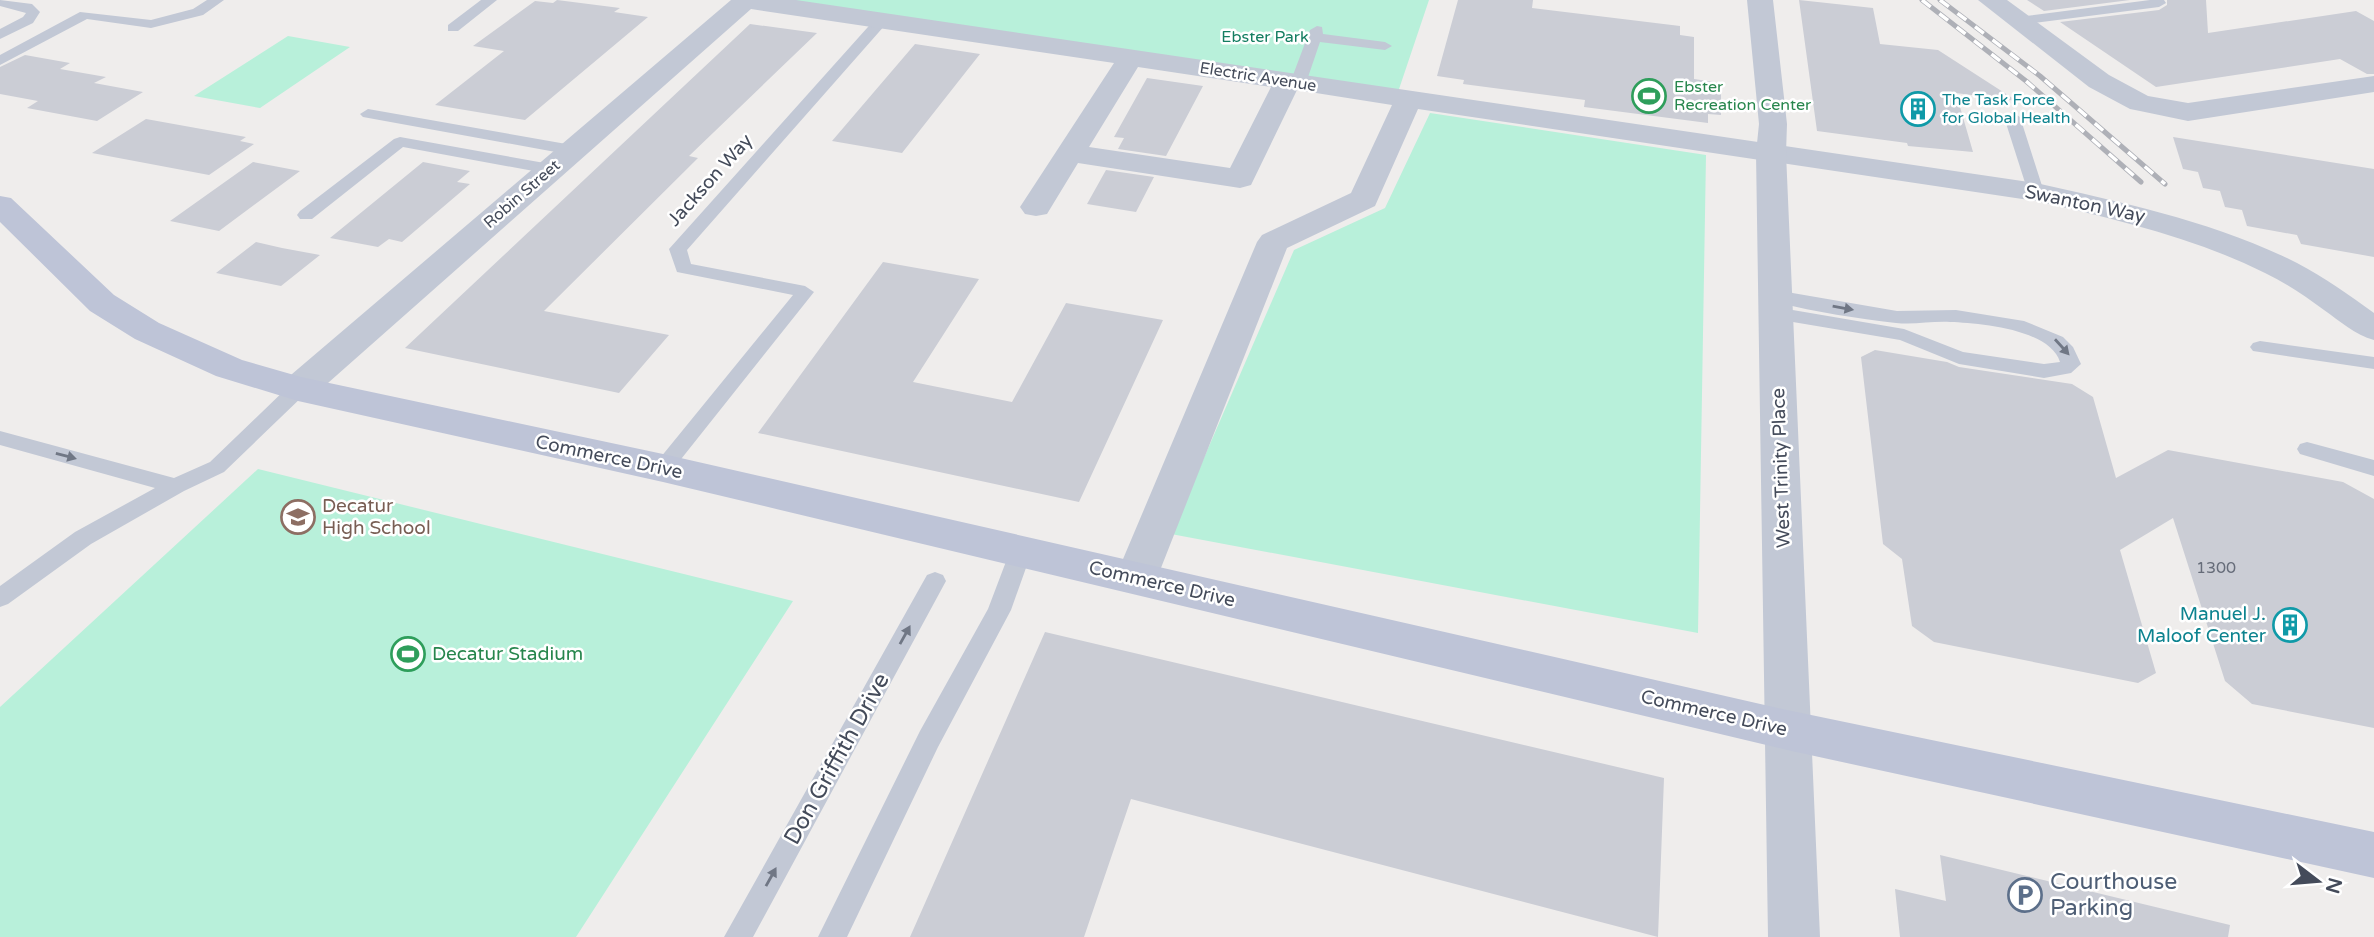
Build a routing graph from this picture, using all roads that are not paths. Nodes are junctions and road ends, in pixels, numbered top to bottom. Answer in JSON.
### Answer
{"nodes":[{"id":1,"x":217,"y":0,"type":"edge"},
{"id":2,"x":490,"y":0,"type":"edge"},
{"id":3,"x":746,"y":0,"type":"edge"},
{"id":4,"x":1760,"y":0,"type":"edge"},
{"id":5,"x":1991,"y":0,"type":"edge"},
{"id":6,"x":0,"y":2,"type":"edge"},
{"id":7,"x":2159,"y":3,"type":"dead end"},
{"id":8,"x":881,"y":21,"type":"junction"},
{"id":9,"x":2020,"y":21,"type":"junction"},
{"id":10,"x":453,"y":28,"type":"dead end"},
{"id":11,"x":0,"y":35,"type":"edge"},
{"id":12,"x":1385,"y":46,"type":"dead end"},
{"id":13,"x":1131,"y":57,"type":"junction"},
{"id":14,"x":0,"y":61,"type":"edge"},
{"id":15,"x":1293,"y":82,"type":"junction"},
{"id":16,"x":2374,"y":84,"type":"edge"},
{"id":17,"x":1408,"y":100,"type":"junction"},
{"id":18,"x":368,"y":114,"type":"dead end"},
{"id":19,"x":2011,"y":117,"type":"dead end"},
{"id":20,"x":1068,"y":153,"type":"junction"},
{"id":21,"x":1771,"y":153,"type":"junction"},
{"id":22,"x":561,"y":160,"type":"junction"},
{"id":23,"x":2036,"y":192,"type":"junction"},
{"id":24,"x":0,"y":205,"type":"edge"},
{"id":25,"x":1035,"y":207,"type":"dead end"},
{"id":26,"x":306,"y":215,"type":"dead end"},
{"id":27,"x":1775,"y":305,"type":"junction"},
{"id":28,"x":2374,"y":329,"type":"edge"},
{"id":29,"x":2260,"y":347,"type":"dead end"},
{"id":30,"x":2374,"y":363,"type":"edge"},
{"id":31,"x":298,"y":389,"type":"junction"},
{"id":32,"x":0,"y":438,"type":"edge"},
{"id":33,"x":2307,"y":449,"type":"dead end"},
{"id":34,"x":663,"y":468,"type":"junction"},
{"id":35,"x":2374,"y":468,"type":"edge"},
{"id":36,"x":176,"y":486,"type":"junction"},
{"id":37,"x":1021,"y":551,"type":"junction"},
{"id":38,"x":1136,"y":579,"type":"junction"},
{"id":39,"x":935,"y":581,"type":"dead end"},
{"id":40,"x":0,"y":598,"type":"edge"},
{"id":41,"x":1787,"y":730,"type":"junction"},
{"id":42,"x":2374,"y":855,"type":"edge"},
{"id":43,"x":738,"y":937,"type":"edge"},
{"id":44,"x":832,"y":937,"type":"edge"},
{"id":45,"x":1794,"y":937,"type":"edge"}],
"edges":[{"from":1,"to":14,"type":"lane"},
{"from":2,"to":10,"type":"lane"},
{"from":3,"to":8,"type":"street","name":"Electric Avenue"},
{"from":3,"to":22,"type":"street","name":"Robin Street"},
{"from":4,"to":21,"type":"street","name":"West Trinity Place"},
{"from":5,"to":9,"type":"street"},
{"from":6,"to":11,"type":"lane"},
{"from":7,"to":9,"type":"lane"},
{"from":8,"to":13,"type":"street","name":"Electric Avenue"},
{"from":8,"to":34,"type":"lane","name":"Jackson Way"},
{"from":9,"to":16,"type":"street"},
{"from":12,"to":15,"type":"lane"},
{"from":13,"to":15,"type":"street","name":"Electric Avenue"},
{"from":13,"to":20,"type":"street"},
{"from":15,"to":17,"type":"street","name":"Electric Avenue"},
{"from":15,"to":20,"type":"street"},
{"from":17,"to":21,"type":"street","name":"Electric Avenue"},
{"from":17,"to":38,"type":"street"},
{"from":18,"to":22,"type":"lane"},
{"from":19,"to":23,"type":"lane"},
{"from":20,"to":25,"type":"street"},
{"from":21,"to":23,"type":"street","name":"Swanton Way"},
{"from":21,"to":27,"type":"street","name":"West Trinity Place"},
{"from":22,"to":26,"type":"lane"},
{"from":22,"to":31,"type":"street","name":"Robin Street"},
{"from":23,"to":28,"type":"street","name":"Swanton Way"},
{"from":24,"to":31,"type":"main road","name":"Commerce Drive"},
{"from":27,"to":27,"type":"lane","one_way":true},
{"from":27,"to":41,"type":"street","name":"West Trinity Place"},
{"from":29,"to":30,"type":"lane"},
{"from":31,"to":34,"type":"main road","name":"Commerce Drive"},
{"from":31,"to":36,"type":"lane"},
{"from":32,"to":36,"type":"lane","one_way":true},
{"from":33,"to":35,"type":"lane"},
{"from":34,"to":37,"type":"main road","name":"Commerce Drive"},
{"from":36,"to":40,"type":"lane"},
{"from":37,"to":38,"type":"main road","name":"Commerce Drive"},
{"from":37,"to":44,"type":"lane"},
{"from":38,"to":41,"type":"main road","name":"Commerce Drive"},
{"from":43,"to":39,"type":"lane","name":"Don Griffith Drive","one_way":true},
{"from":41,"to":42,"type":"main road","name":"Commerce Drive"},
{"from":41,"to":45,"type":"street","name":"West Trinity Place"}]}
